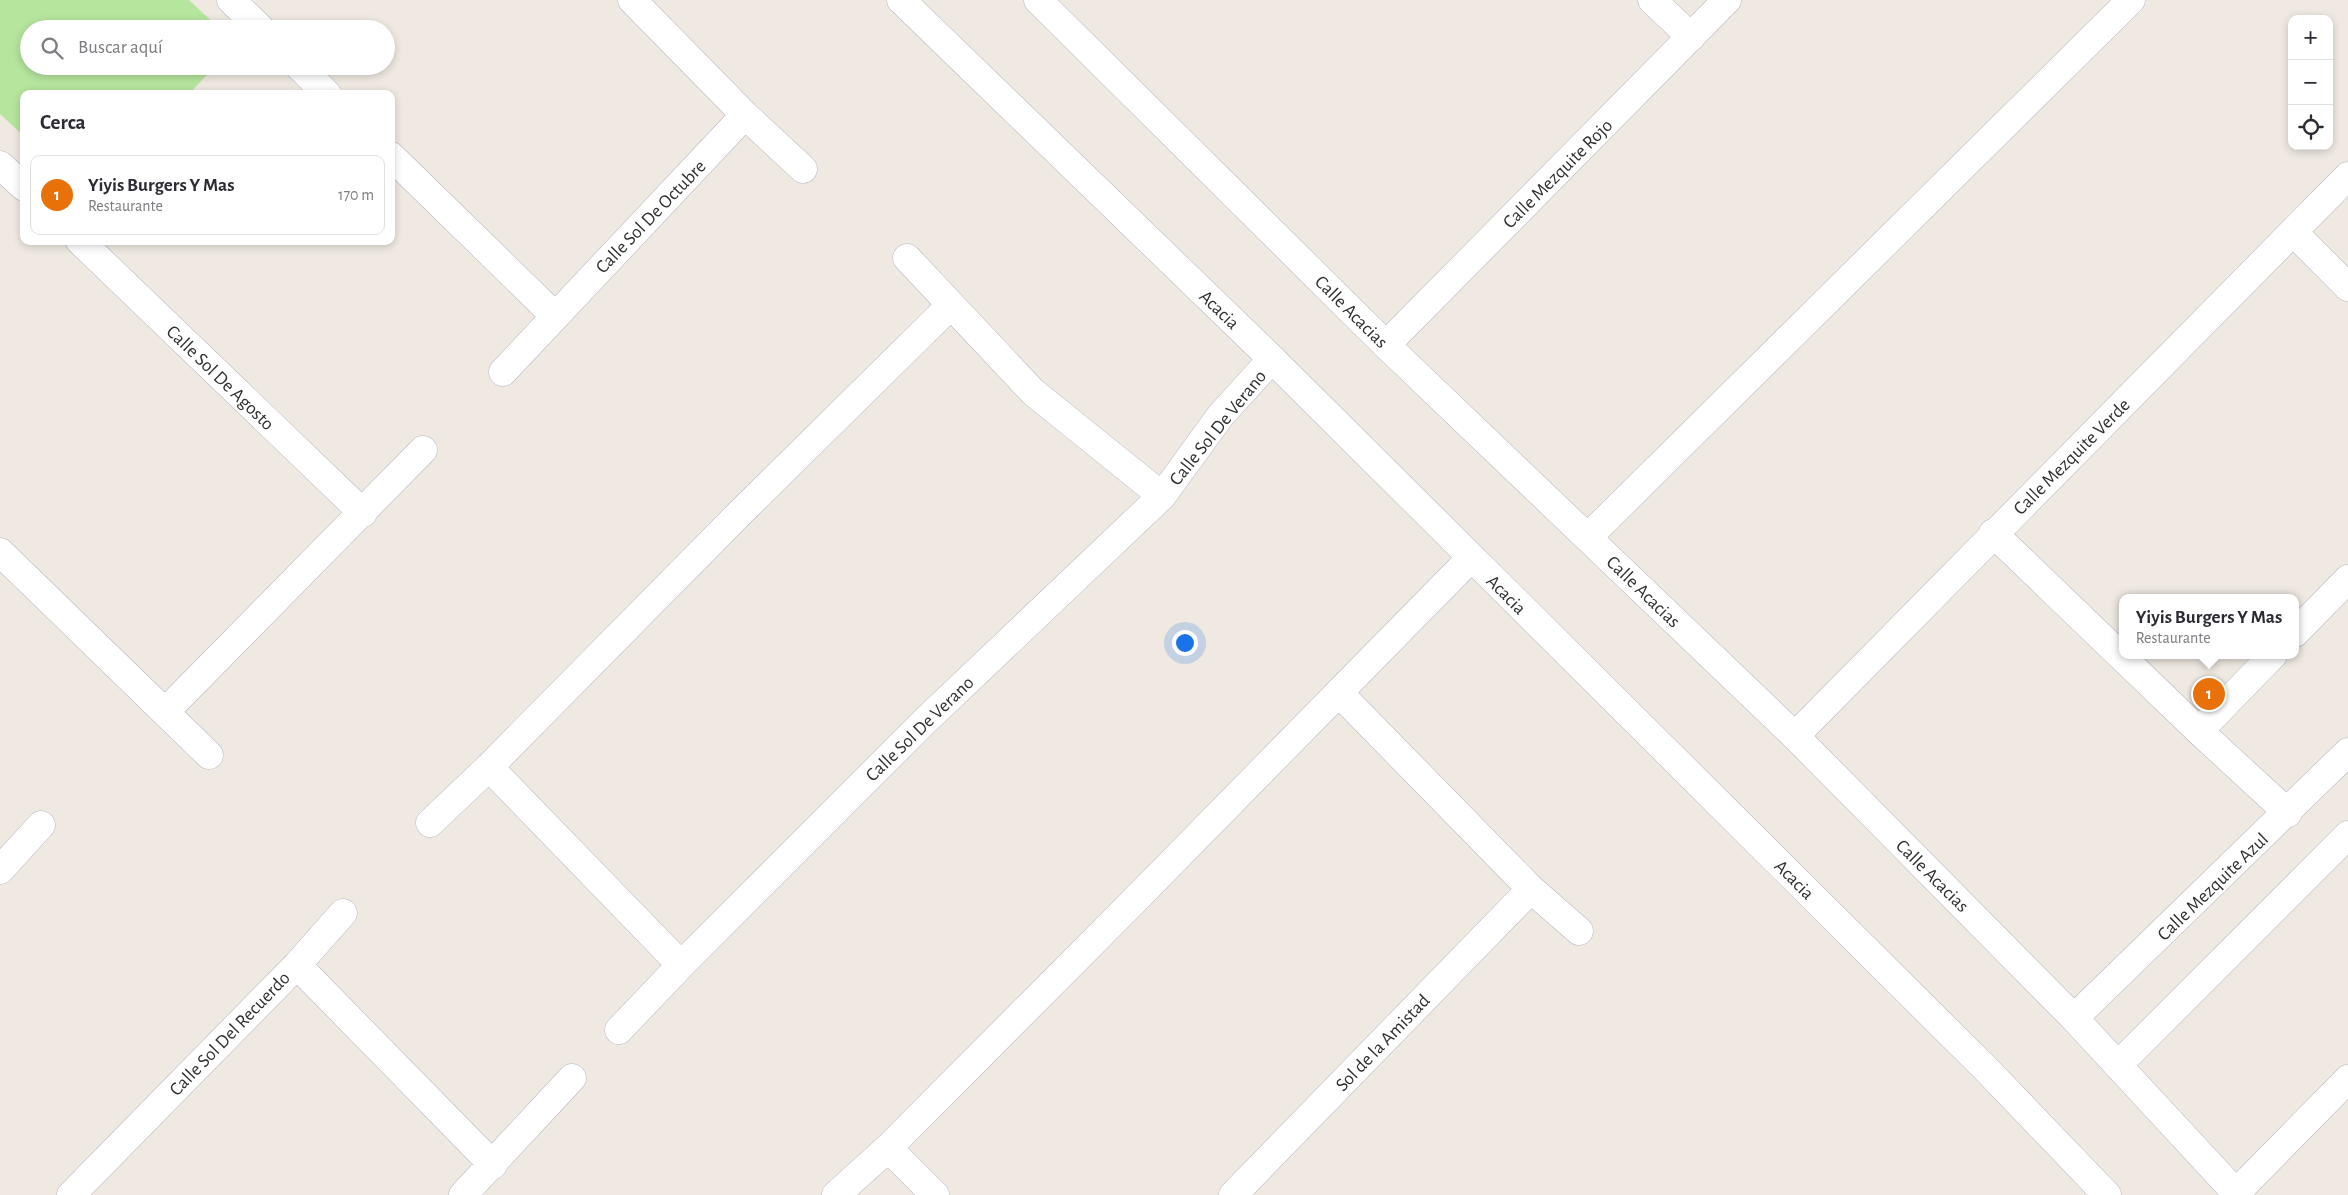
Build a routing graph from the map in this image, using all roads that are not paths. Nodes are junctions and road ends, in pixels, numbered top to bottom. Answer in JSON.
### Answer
{"nodes":[{"id":1,"x":231,"y":0,"type":"edge"},
{"id":2,"x":632,"y":0,"type":"edge"},
{"id":3,"x":901,"y":0,"type":"edge"},
{"id":4,"x":1038,"y":0,"type":"edge"},
{"id":5,"x":1652,"y":0,"type":"edge"},
{"id":6,"x":1727,"y":0,"type":"edge"},
{"id":7,"x":2131,"y":0,"type":"edge"},
{"id":8,"x":252,"y":20,"type":"edge"},
{"id":9,"x":1691,"y":37,"type":"junction"},
{"id":10,"x":308,"y":75,"type":"edge"},
{"id":11,"x":323,"y":90,"type":"edge"},
{"id":12,"x":746,"y":115,"type":"junction"},
{"id":13,"x":395,"y":160,"type":"edge"},
{"id":14,"x":0,"y":165,"type":"edge"},
{"id":15,"x":803,"y":170,"type":"dead end"},
{"id":16,"x":2348,"y":176,"type":"edge"},
{"id":17,"x":20,"y":183,"type":"edge"},
{"id":18,"x":2294,"y":233,"type":"junction"},
{"id":19,"x":84,"y":245,"type":"edge"},
{"id":20,"x":907,"y":258,"type":"dead end"},
{"id":21,"x":2348,"y":286,"type":"edge"},
{"id":22,"x":950,"y":306,"type":"junction"},
{"id":23,"x":555,"y":316,"type":"junction"},
{"id":24,"x":1386,"y":345,"type":"junction"},
{"id":25,"x":1272,"y":359,"type":"junction"},
{"id":26,"x":503,"y":372,"type":"dead end"},
{"id":27,"x":423,"y":450,"type":"dead end"},
{"id":28,"x":1162,"y":496,"type":"junction"},
{"id":29,"x":363,"y":513,"type":"junction"},
{"id":30,"x":1993,"y":533,"type":"junction"},
{"id":31,"x":1588,"y":537,"type":"junction"},
{"id":32,"x":0,"y":552,"type":"edge"},
{"id":33,"x":1471,"y":558,"type":"junction"},
{"id":34,"x":2348,"y":579,"type":"edge"},
{"id":35,"x":2299,"y":629,"type":"edge"},
{"id":36,"x":2119,"y":654,"type":"edge"},
{"id":37,"x":2124,"y":659,"type":"edge"},
{"id":38,"x":2269,"y":659,"type":"edge"},
{"id":39,"x":1339,"y":693,"type":"junction"},
{"id":40,"x":165,"y":712,"type":"junction"},
{"id":41,"x":2199,"y":731,"type":"junction"},
{"id":42,"x":1795,"y":736,"type":"junction"},
{"id":43,"x":2348,"y":752,"type":"edge"},
{"id":44,"x":209,"y":754,"type":"dead end"},
{"id":45,"x":489,"y":767,"type":"junction"},
{"id":46,"x":2288,"y":813,"type":"junction"},
{"id":47,"x":430,"y":823,"type":"dead end"},
{"id":48,"x":42,"y":825,"type":"dead end"},
{"id":49,"x":2348,"y":836,"type":"edge"},
{"id":50,"x":0,"y":870,"type":"edge"},
{"id":51,"x":1531,"y":889,"type":"junction"},
{"id":52,"x":342,"y":913,"type":"dead end"},
{"id":53,"x":1578,"y":931,"type":"dead end"},
{"id":54,"x":297,"y":965,"type":"junction"},
{"id":55,"x":681,"y":965,"type":"junction"},
{"id":56,"x":2074,"y":1018,"type":"junction"},
{"id":57,"x":619,"y":1030,"type":"dead end"},
{"id":58,"x":2118,"y":1065,"type":"junction"},
{"id":59,"x":572,"y":1078,"type":"dead end"},
{"id":60,"x":2348,"y":1079,"type":"edge"},
{"id":61,"x":888,"y":1148,"type":"junction"},
{"id":62,"x":493,"y":1165,"type":"junction"},
{"id":63,"x":2236,"y":1194,"type":"edge"},
{"id":64,"x":71,"y":1195,"type":"edge"},
{"id":65,"x":463,"y":1195,"type":"edge"},
{"id":66,"x":836,"y":1195,"type":"edge"},
{"id":67,"x":935,"y":1195,"type":"edge"},
{"id":68,"x":1233,"y":1195,"type":"edge"},
{"id":69,"x":2107,"y":1195,"type":"edge"}],
"edges":[{"from":1,"to":8,"type":"street"},
{"from":2,"to":12,"type":"street"},
{"from":3,"to":25,"type":"street","name":"Acacia"},
{"from":4,"to":24,"type":"street","name":"Calle Acacias"},
{"from":5,"to":9,"type":"street"},
{"from":6,"to":9,"type":"street","name":"Calle Mezquite Rojo"},
{"from":7,"to":31,"type":"street"},
{"from":9,"to":24,"type":"street","name":"Calle Mezquite Rojo"},
{"from":10,"to":11,"type":"street"},
{"from":12,"to":15,"type":"street"},
{"from":12,"to":23,"type":"street","name":"Calle Sol De Octubre"},
{"from":13,"to":23,"type":"street"},
{"from":14,"to":17,"type":"street"},
{"from":16,"to":18,"type":"street","name":"Calle Mezquite Verde"},
{"from":18,"to":21,"type":"street"},
{"from":18,"to":30,"type":"street","name":"Calle Mezquite Verde"},
{"from":19,"to":29,"type":"street","name":"Calle Sol De Agosto"},
{"from":20,"to":22,"type":"street","name":"Calle Sol De Verano"},
{"from":22,"to":28,"type":"street","name":"Calle Sol De Verano"},
{"from":22,"to":45,"type":"street"},
{"from":23,"to":26,"type":"street","name":"Calle Sol De Octubre"},
{"from":24,"to":31,"type":"street","name":"Calle Acacias"},
{"from":25,"to":28,"type":"street","name":"Calle Sol De Verano"},
{"from":25,"to":33,"type":"street","name":"Acacia"},
{"from":27,"to":29,"type":"street"},
{"from":28,"to":55,"type":"street","name":"Calle Sol De Verano"},
{"from":29,"to":40,"type":"street"},
{"from":30,"to":36,"type":"street"},
{"from":30,"to":42,"type":"street","name":"Calle Mezquite Verde"},
{"from":31,"to":42,"type":"street","name":"Calle Acacias"},
{"from":32,"to":40,"type":"street"},
{"from":33,"to":39,"type":"street"},
{"from":33,"to":69,"type":"street","name":"Acacia"},
{"from":34,"to":35,"type":"street"},
{"from":37,"to":41,"type":"street"},
{"from":38,"to":41,"type":"street"},
{"from":39,"to":51,"type":"street"},
{"from":39,"to":61,"type":"street"},
{"from":40,"to":44,"type":"street"},
{"from":41,"to":46,"type":"street"},
{"from":42,"to":56,"type":"street","name":"Calle Acacias"},
{"from":43,"to":46,"type":"street","name":"Calle Mezquite Azul"},
{"from":45,"to":47,"type":"street"},
{"from":45,"to":55,"type":"street"},
{"from":46,"to":56,"type":"street","name":"Calle Mezquite Azul"},
{"from":48,"to":50,"type":"street"},
{"from":49,"to":58,"type":"street"},
{"from":51,"to":53,"type":"street"},
{"from":51,"to":68,"type":"street","name":"Sol de la Amistad"},
{"from":52,"to":54,"type":"street"},
{"from":54,"to":62,"type":"street","name":"Calle Sol Del Recuerdo"},
{"from":54,"to":64,"type":"street","name":"Calle Sol Del Recuerdo"},
{"from":55,"to":57,"type":"street","name":"Calle Sol De Verano"},
{"from":56,"to":58,"type":"street","name":"Calle Acacias"},
{"from":58,"to":63,"type":"street","name":"Calle Acacias"},
{"from":59,"to":62,"type":"street"},
{"from":60,"to":63,"type":"street"},
{"from":61,"to":66,"type":"street"},
{"from":61,"to":67,"type":"street"},
{"from":62,"to":65,"type":"street"}]}
